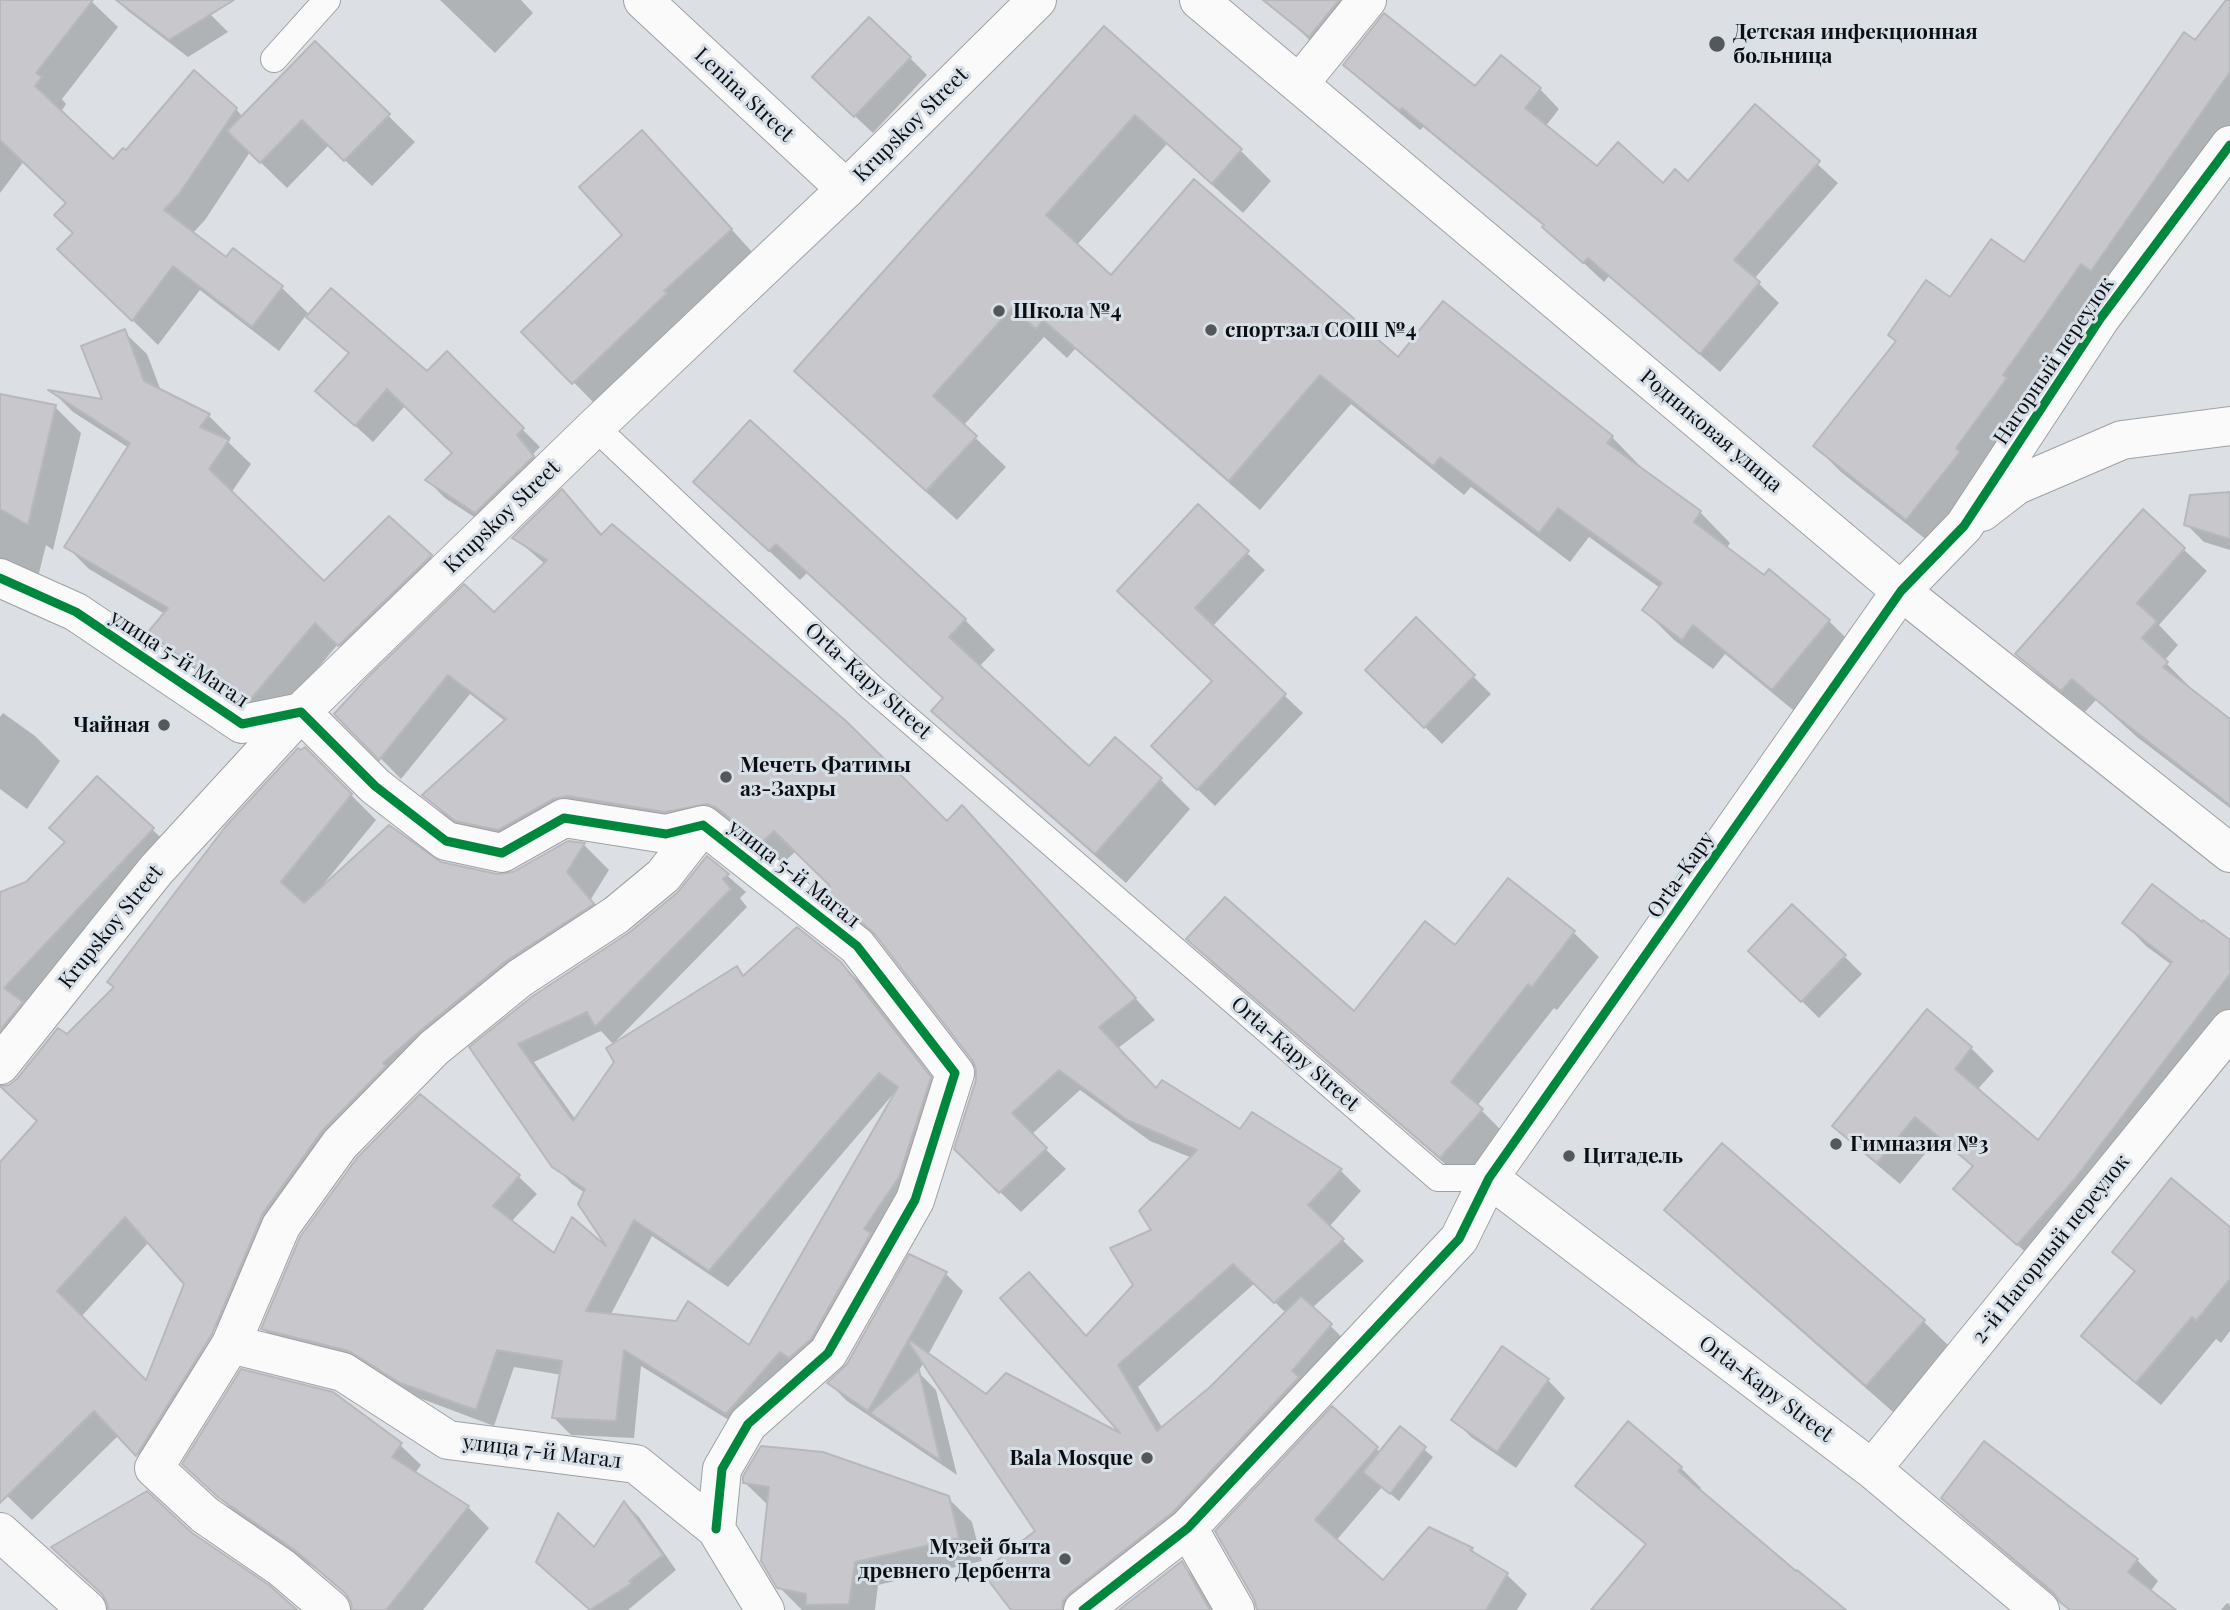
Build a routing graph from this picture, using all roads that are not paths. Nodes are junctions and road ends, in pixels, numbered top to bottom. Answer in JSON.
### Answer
{"nodes":[{"id":1,"x":327,"y":0,"type":"edge"},
{"id":2,"x":643,"y":0,"type":"edge"},
{"id":3,"x":1037,"y":0,"type":"edge"},
{"id":4,"x":1199,"y":0,"type":"edge"},
{"id":5,"x":1367,"y":0,"type":"edge"},
{"id":6,"x":274,"y":59,"type":"dead end"},
{"id":7,"x":1299,"y":84,"type":"junction"},
{"id":8,"x":2230,"y":145,"type":"edge"},
{"id":9,"x":846,"y":189,"type":"junction"},
{"id":10,"x":2230,"y":426,"type":"edge"},
{"id":11,"x":595,"y":427,"type":"junction"},
{"id":12,"x":1964,"y":526,"type":"junction"},
{"id":13,"x":0,"y":578,"type":"edge"},
{"id":14,"x":1901,"y":591,"type":"junction"},
{"id":15,"x":301,"y":712,"type":"junction"},
{"id":16,"x":703,"y":825,"type":"junction"},
{"id":17,"x":2230,"y":853,"type":"edge"},
{"id":18,"x":2230,"y":1029,"type":"edge"},
{"id":19,"x":0,"y":1065,"type":"edge"},
{"id":20,"x":1489,"y":1178,"type":"junction"},
{"id":21,"x":231,"y":1344,"type":"junction"},
{"id":22,"x":1872,"y":1469,"type":"junction"},
{"id":23,"x":1188,"y":1528,"type":"junction"},
{"id":24,"x":716,"y":1529,"type":"junction"},
{"id":25,"x":0,"y":1532,"type":"edge"},
{"id":26,"x":87,"y":1610,"type":"edge"},
{"id":27,"x":331,"y":1610,"type":"edge"},
{"id":28,"x":765,"y":1610,"type":"edge"},
{"id":29,"x":1083,"y":1610,"type":"edge"},
{"id":30,"x":1235,"y":1610,"type":"edge"},
{"id":31,"x":2040,"y":1610,"type":"edge"}],
"edges":[{"from":1,"to":6,"type":"lane"},
{"from":2,"to":9,"type":"street","name":"Lenina Street"},
{"from":3,"to":9,"type":"street","name":"Krupskoy Street"},
{"from":4,"to":7,"type":"street","name":"Родниковая улица"},
{"from":5,"to":7,"type":"street"},
{"from":7,"to":14,"type":"street","name":"Родниковая улица"},
{"from":8,"to":12,"type":"street","name":"Нагорный переулок"},
{"from":9,"to":11,"type":"street","name":"Krupskoy Street"},
{"from":10,"to":12,"type":"street"},
{"from":11,"to":15,"type":"street","name":"Krupskoy Street"},
{"from":11,"to":20,"type":"lane","name":"Orta-Kapy Street"},
{"from":12,"to":14,"type":"street","name":"Нагорный переулок"},
{"from":13,"to":15,"type":"street","name":"улица 5-й Магал"},
{"from":14,"to":17,"type":"street","name":"Родниковая улица"},
{"from":14,"to":20,"type":"street","name":"Orta-Kapy"},
{"from":15,"to":16,"type":"street","name":"улица 5-й Магал"},
{"from":15,"to":19,"type":"street","name":"Krupskoy Street"},
{"from":16,"to":21,"type":"street"},
{"from":16,"to":24,"type":"street","name":"улица 5-й Магал"},
{"from":18,"to":22,"type":"street","name":"2-й Нагорный переулок"},
{"from":20,"to":22,"type":"street","name":"Orta-Kapy Street"},
{"from":20,"to":23,"type":"street","name":"Orta-Kapy"},
{"from":21,"to":24,"type":"street","name":"улица 7-й Магал"},
{"from":21,"to":27,"type":"street"},
{"from":22,"to":31,"type":"street","name":"Orta-Kapy Street"},
{"from":23,"to":29,"type":"street","name":"Orta-Kapy"},
{"from":23,"to":30,"type":"street"},
{"from":24,"to":28,"type":"street","name":"улица 7-й Магал"},
{"from":25,"to":26,"type":"street"}]}
